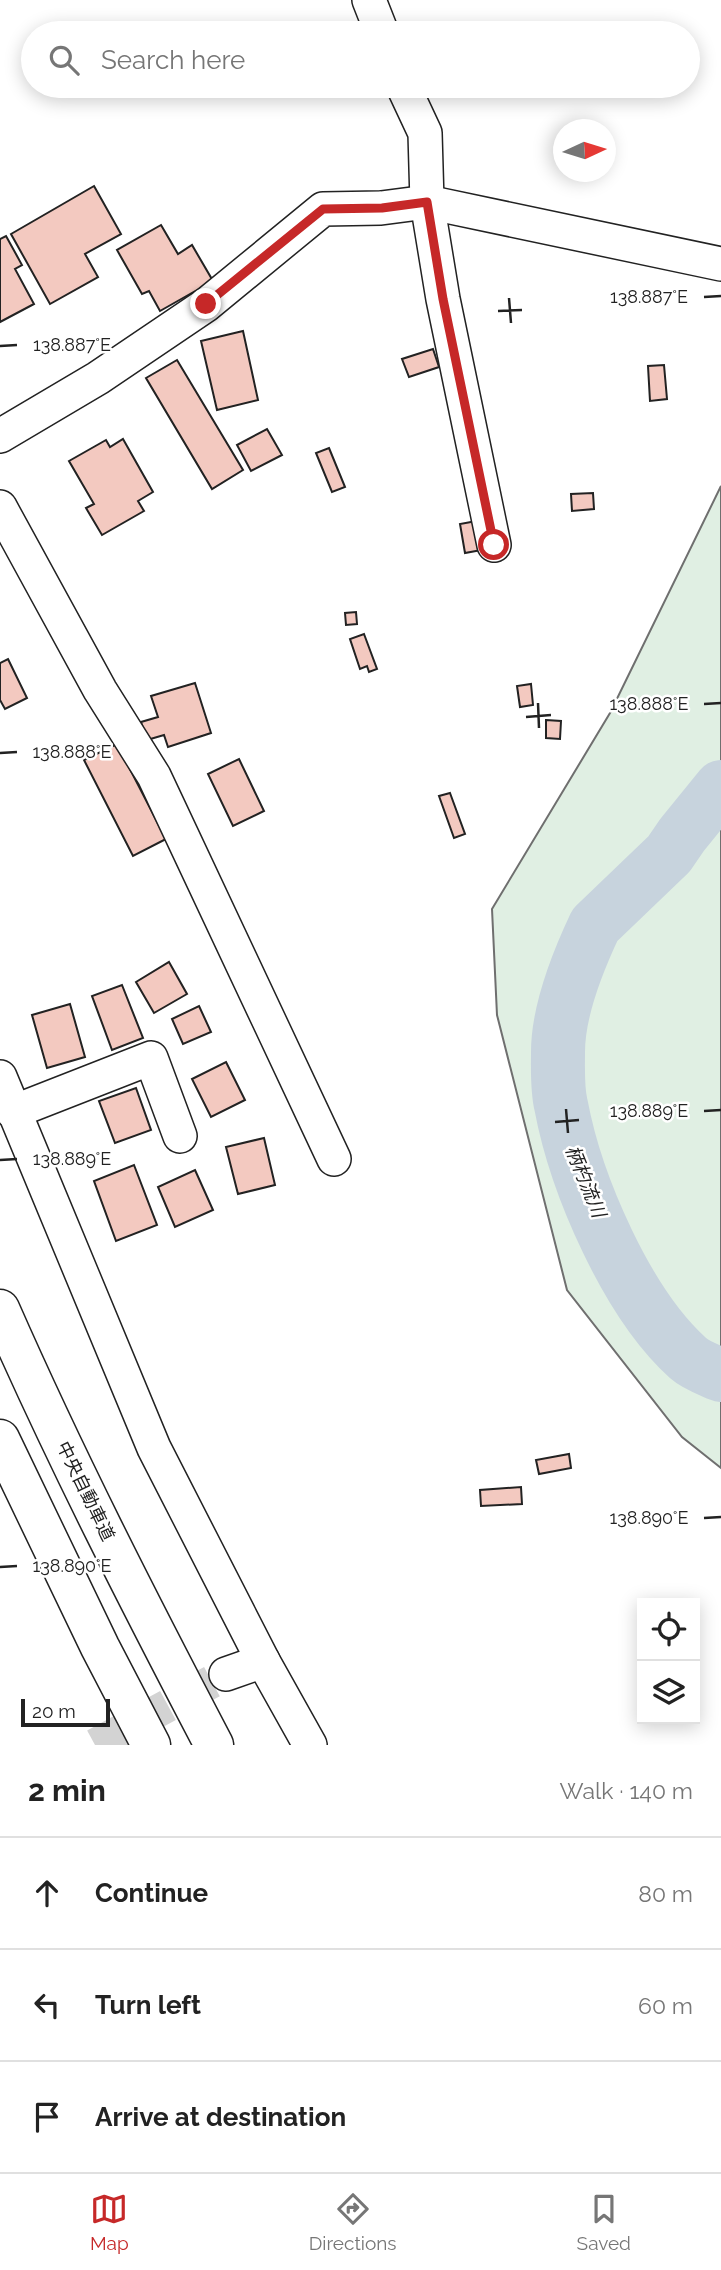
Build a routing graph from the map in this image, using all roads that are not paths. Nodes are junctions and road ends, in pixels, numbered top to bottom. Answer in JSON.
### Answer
{"nodes":[{"id":1,"x":369,"y":0,"type":"edge"},
{"id":2,"x":377,"y":21,"type":"edge"},
{"id":3,"x":409,"y":98,"type":"edge"},
{"id":4,"x":427,"y":202,"type":"junction"},
{"id":5,"x":721,"y":264,"type":"edge"},
{"id":6,"x":0,"y":436,"type":"edge"},
{"id":7,"x":0,"y":507,"type":"edge"},
{"id":8,"x":494,"y":545,"type":"dead end"},
{"id":9,"x":0,"y":1079,"type":"edge"},
{"id":10,"x":13,"y":1112,"type":"junction"},
{"id":11,"x":180,"y":1136,"type":"dead end"},
{"id":12,"x":334,"y":1159,"type":"dead end"},
{"id":13,"x":0,"y":1310,"type":"edge"},
{"id":14,"x":0,"y":1439,"type":"edge"},
{"id":15,"x":263,"y":1661,"type":"junction"},
{"id":16,"x":226,"y":1674,"type":"tunnel mouth"},
{"id":17,"x":151,"y":1745,"type":"edge"},
{"id":18,"x":214,"y":1745,"type":"edge"},
{"id":19,"x":310,"y":1745,"type":"edge"}],
"edges":[{"from":1,"to":2,"type":"street"},
{"from":3,"to":4,"type":"street"},
{"from":4,"to":5,"type":"street"},
{"from":4,"to":6,"type":"street"},
{"from":4,"to":8,"type":"street"},
{"from":7,"to":12,"type":"street"},
{"from":9,"to":10,"type":"street"},
{"from":10,"to":11,"type":"street"},
{"from":10,"to":15,"type":"street"},
{"from":13,"to":18,"type":"highway","name":"中央自動車道"},
{"from":14,"to":17,"type":"highway"},
{"from":15,"to":16,"type":"street"},
{"from":15,"to":19,"type":"street"}]}
